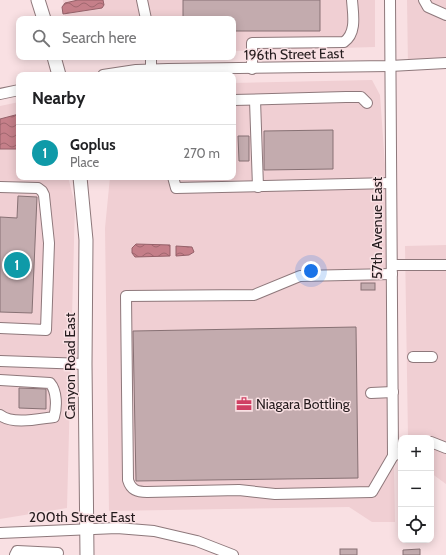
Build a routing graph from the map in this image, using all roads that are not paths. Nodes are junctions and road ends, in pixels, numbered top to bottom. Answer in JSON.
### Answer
{"nodes":[{"id":1,"x":38,"y":0,"type":"edge"},
{"id":2,"x":142,"y":0,"type":"edge"},
{"id":3,"x":352,"y":0,"type":"edge"},
{"id":4,"x":390,"y":0,"type":"edge"},
{"id":5,"x":424,"y":0,"type":"edge"},
{"id":6,"x":446,"y":15,"type":"edge"},
{"id":7,"x":43,"y":16,"type":"edge"},
{"id":8,"x":145,"y":16,"type":"edge"},
{"id":9,"x":55,"y":60,"type":"edge"},
{"id":10,"x":151,"y":60,"type":"edge"},
{"id":11,"x":446,"y":63,"type":"edge"},
{"id":12,"x":390,"y":66,"type":"junction"},
{"id":13,"x":252,"y":69,"type":"junction"},
{"id":14,"x":151,"y":70,"type":"junction"},
{"id":15,"x":58,"y":72,"type":"edge"},
{"id":16,"x":132,"y":72,"type":"edge"},
{"id":17,"x":16,"y":91,"type":"edge"},
{"id":18,"x":0,"y":94,"type":"edge"},
{"id":19,"x":236,"y":100,"type":"edge"},
{"id":20,"x":255,"y":100,"type":"junction"},
{"id":21,"x":367,"y":103,"type":"dead end"},
{"id":22,"x":80,"y":180,"type":"edge"},
{"id":23,"x":174,"y":180,"type":"edge"},
{"id":24,"x":230,"y":182,"type":"edge"},
{"id":25,"x":391,"y":183,"type":"junction"},
{"id":26,"x":0,"y":187,"type":"edge"},
{"id":27,"x":258,"y":187,"type":"junction"},
{"id":28,"x":446,"y":266,"type":"edge"},
{"id":29,"x":392,"y":270,"type":"junction"},
{"id":30,"x":0,"y":328,"type":"edge"},
{"id":31,"x":412,"y":357,"type":"dead end"},
{"id":32,"x":432,"y":357,"type":"dead end"},
{"id":33,"x":0,"y":361,"type":"edge"},
{"id":34,"x":85,"y":364,"type":"junction"},
{"id":35,"x":0,"y":380,"type":"edge"},
{"id":36,"x":393,"y":392,"type":"junction"},
{"id":37,"x":371,"y":393,"type":"dead end"},
{"id":38,"x":0,"y":415,"type":"edge"},
{"id":39,"x":434,"y":443,"type":"edge"},
{"id":40,"x":446,"y":448,"type":"edge"},
{"id":41,"x":397,"y":454,"type":"edge"},
{"id":42,"x":87,"y":528,"type":"junction"},
{"id":43,"x":0,"y":532,"type":"edge"},
{"id":44,"x":58,"y":553,"type":"dead end"},
{"id":45,"x":15,"y":555,"type":"edge"},
{"id":46,"x":87,"y":555,"type":"edge"},
{"id":47,"x":232,"y":555,"type":"edge"}],
"edges":[{"from":1,"to":7,"type":"main road"},
{"from":2,"to":8,"type":"street"},
{"from":3,"to":13,"type":"street"},
{"from":4,"to":12,"type":"street","name":"57th Avenue East"},
{"from":5,"to":6,"type":"street"},
{"from":9,"to":15,"type":"main road"},
{"from":10,"to":14,"type":"street"},
{"from":11,"to":12,"type":"street","name":"196th Street East"},
{"from":12,"to":13,"type":"street","name":"196th Street East"},
{"from":12,"to":25,"type":"street","name":"57th Avenue East"},
{"from":13,"to":14,"type":"street","name":"196th Street East"},
{"from":14,"to":16,"type":"street","name":"196th Street East"},
{"from":17,"to":18,"type":"street"},
{"from":19,"to":20,"type":"street"},
{"from":20,"to":21,"type":"street"},
{"from":20,"to":27,"type":"street"},
{"from":22,"to":34,"type":"main road","name":"Canyon Road East"},
{"from":23,"to":24,"type":"street"},
{"from":24,"to":27,"type":"street"},
{"from":25,"to":27,"type":"street"},
{"from":25,"to":29,"type":"street","name":"57th Avenue East"},
{"from":26,"to":30,"type":"street"},
{"from":28,"to":29,"type":"street"},
{"from":29,"to":36,"type":"street","name":"57th Avenue East"},
{"from":29,"to":41,"type":"street"},
{"from":31,"to":32,"type":"street"},
{"from":33,"to":34,"type":"street"},
{"from":34,"to":42,"type":"main road","name":"Canyon Road East"},
{"from":35,"to":38,"type":"street"},
{"from":36,"to":37,"type":"street"},
{"from":36,"to":41,"type":"street","name":"57th Avenue East"},
{"from":39,"to":40,"type":"street"},
{"from":42,"to":43,"type":"street","name":"200th Street East"},
{"from":42,"to":46,"type":"main road","name":"Canyon Road East"},
{"from":42,"to":47,"type":"street","name":"200th Street East"},
{"from":44,"to":45,"type":"street"}]}
